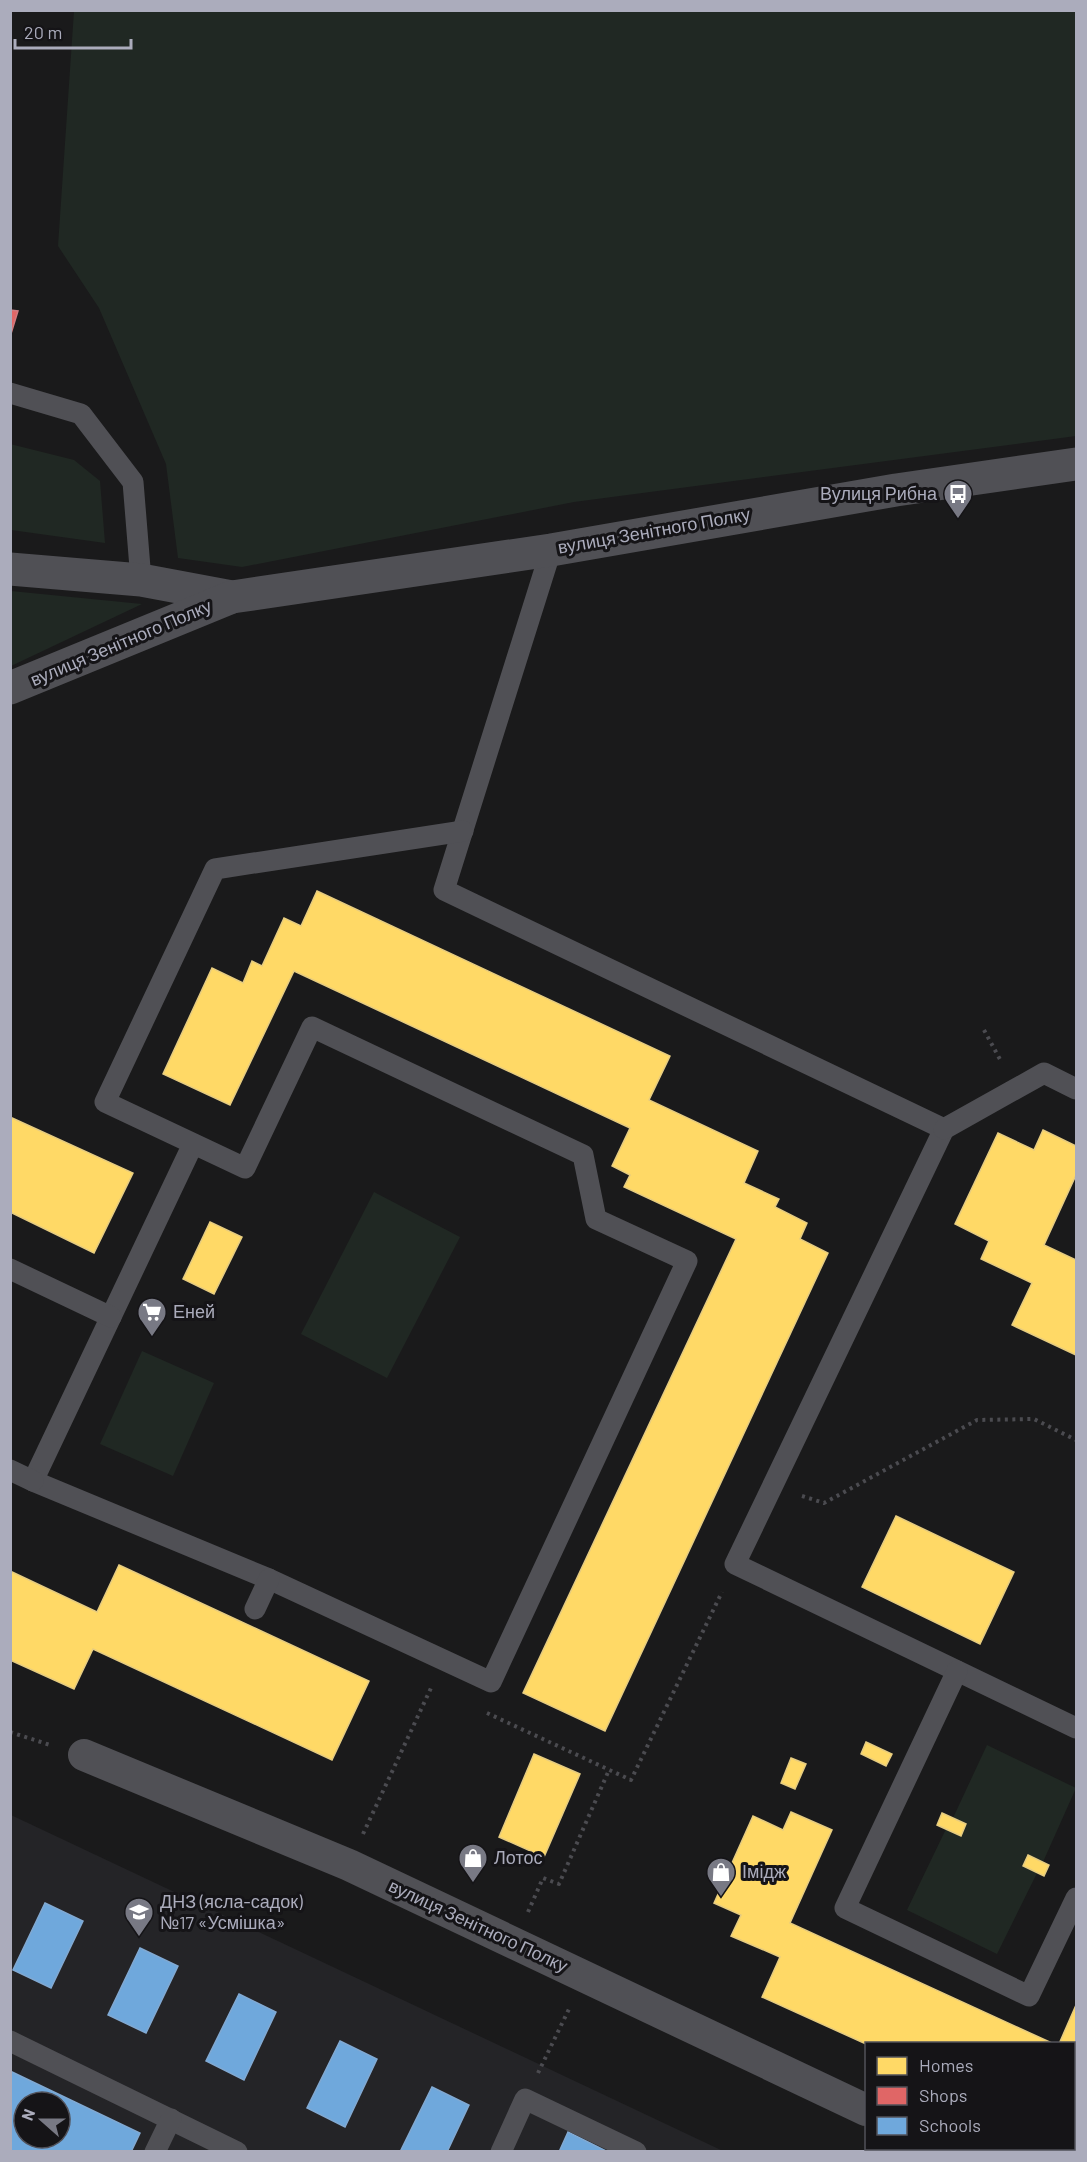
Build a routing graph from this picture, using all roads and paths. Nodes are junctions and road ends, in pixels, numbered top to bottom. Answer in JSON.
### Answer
{"nodes":[{"id":1,"x":10,"y":393,"type":"edge"},
{"id":2,"x":1077,"y":464,"type":"edge"},
{"id":3,"x":551,"y":550,"type":"junction"},
{"id":4,"x":10,"y":569,"type":"edge"},
{"id":5,"x":141,"y":580,"type":"junction"},
{"id":6,"x":232,"y":597,"type":"junction"},
{"id":7,"x":10,"y":688,"type":"edge"},
{"id":8,"x":463,"y":831,"type":"junction"},
{"id":9,"x":984,"y":1030,"type":"dead end"},
{"id":10,"x":1016,"y":1087,"type":"junction"},
{"id":11,"x":1077,"y":1089,"type":"edge"},
{"id":12,"x":944,"y":1129,"type":"junction"},
{"id":13,"x":194,"y":1144,"type":"junction"},
{"id":14,"x":10,"y":1269,"type":"edge"},
{"id":15,"x":111,"y":1317,"type":"junction"},
{"id":16,"x":1077,"y":1440,"type":"edge"},
{"id":17,"x":10,"y":1470,"type":"edge"},
{"id":18,"x":33,"y":1481,"type":"junction"},
{"id":19,"x":772,"y":1487,"type":"junction"},
{"id":20,"x":735,"y":1564,"type":"junction"},
{"id":21,"x":269,"y":1579,"type":"junction"},
{"id":22,"x":255,"y":1609,"type":"dead end"},
{"id":23,"x":957,"y":1671,"type":"junction"},
{"id":24,"x":441,"y":1692,"type":"dead end"},
{"id":25,"x":483,"y":1712,"type":"dead end"},
{"id":26,"x":1077,"y":1728,"type":"edge"},
{"id":27,"x":84,"y":1755,"type":"dead end"},
{"id":28,"x":609,"y":1770,"type":"junction"},
{"id":29,"x":349,"y":1865,"type":"junction"},
{"id":30,"x":1077,"y":1898,"type":"edge"},
{"id":31,"x":514,"y":1943,"type":"junction"},
{"id":32,"x":585,"y":1976,"type":"junction"},
{"id":33,"x":10,"y":2041,"type":"edge"},
{"id":34,"x":525,"y":2099,"type":"junction"},
{"id":35,"x":865,"y":2109,"type":"edge"},
{"id":36,"x":171,"y":2119,"type":"junction"},
{"id":37,"x":225,"y":2149,"type":"edge"},
{"id":38,"x":155,"y":2151,"type":"edge"},
{"id":39,"x":501,"y":2151,"type":"edge"},
{"id":40,"x":636,"y":2151,"type":"edge"}],
"edges":[{"from":1,"to":5,"type":"lane"},
{"from":2,"to":3,"type":"street","name":"вулиця Зенітного Полку"},
{"from":3,"to":6,"type":"street","name":"вулиця Зенітного Полку"},
{"from":3,"to":8,"type":"lane"},
{"from":4,"to":5,"type":"street","name":"вулиця Зенітного Полку"},
{"from":5,"to":6,"type":"street","name":"вулиця Зенітного Полку"},
{"from":6,"to":7,"type":"street","name":"вулиця Зенітного Полку"},
{"from":8,"to":12,"type":"lane"},
{"from":8,"to":13,"type":"lane"},
{"from":9,"to":10,"type":"path"},
{"from":10,"to":11,"type":"lane"},
{"from":10,"to":12,"type":"lane"},
{"from":12,"to":19,"type":"lane"},
{"from":13,"to":15,"type":"lane"},
{"from":13,"to":21,"type":"lane"},
{"from":14,"to":15,"type":"lane"},
{"from":15,"to":18,"type":"lane"},
{"from":16,"to":19,"type":"path"},
{"from":17,"to":18,"type":"lane"},
{"from":18,"to":21,"type":"lane"},
{"from":19,"to":20,"type":"lane"},
{"from":20,"to":23,"type":"lane"},
{"from":20,"to":28,"type":"path"},
{"from":21,"to":22,"type":"lane"},
{"from":23,"to":26,"type":"lane"},
{"from":23,"to":30,"type":"lane"},
{"from":24,"to":29,"type":"path"},
{"from":25,"to":28,"type":"path"},
{"from":27,"to":29,"type":"street","name":"вулиця Зенітного Полку"},
{"from":28,"to":31,"type":"path"},
{"from":29,"to":31,"type":"street","name":"вулиця Зенітного Полку"},
{"from":31,"to":32,"type":"street","name":"вулиця Зенітного Полку"},
{"from":32,"to":34,"type":"path"},
{"from":32,"to":35,"type":"street","name":"вулиця Зенітного Полку"},
{"from":33,"to":36,"type":"lane"},
{"from":34,"to":39,"type":"lane"},
{"from":34,"to":40,"type":"lane"},
{"from":36,"to":37,"type":"lane"},
{"from":36,"to":38,"type":"lane"}]}
